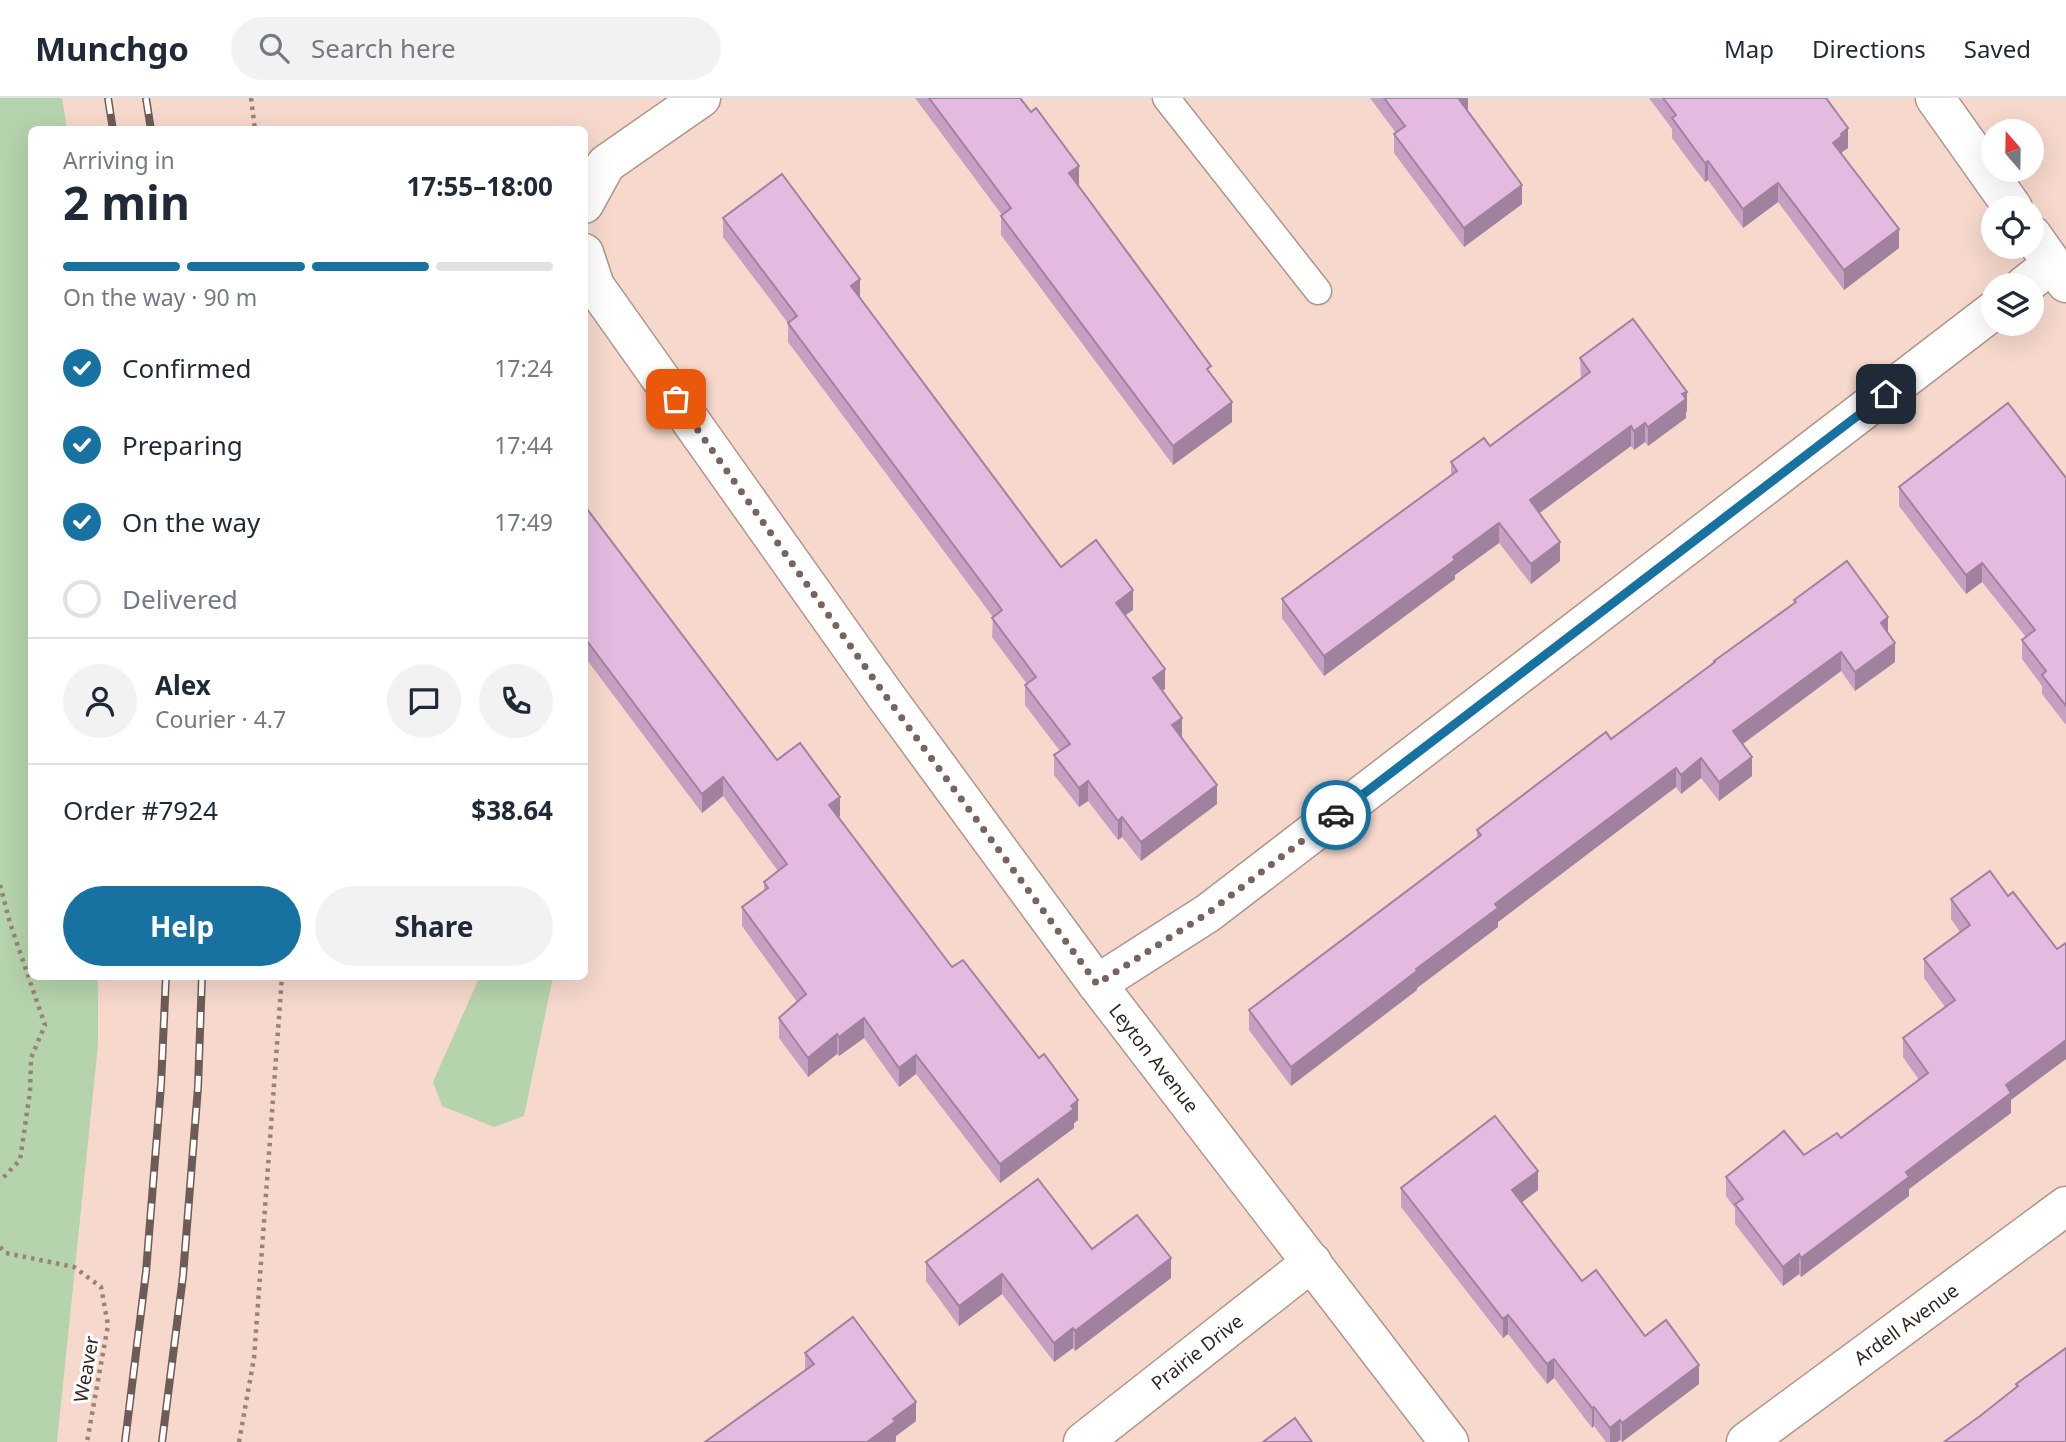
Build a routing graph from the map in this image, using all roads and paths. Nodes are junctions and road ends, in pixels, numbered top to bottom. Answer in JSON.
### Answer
{"nodes":[{"id":1,"x":251,"y":98,"type":"edge"},
{"id":2,"x":701,"y":98,"type":"edge"},
{"id":3,"x":1166,"y":98,"type":"edge"},
{"id":4,"x":1935,"y":98,"type":"edge"},
{"id":5,"x":254,"y":126,"type":"edge"},
{"id":6,"x":2004,"y":196,"type":"edge"},
{"id":7,"x":588,"y":197,"type":"edge"},
{"id":8,"x":588,"y":265,"type":"edge"},
{"id":9,"x":1318,"y":291,"type":"dead end"},
{"id":10,"x":1981,"y":320,"type":"edge"},
{"id":11,"x":0,"y":885,"type":"edge"},
{"id":12,"x":28,"y":975,"type":"edge"},
{"id":13,"x":30,"y":980,"type":"edge"},
{"id":14,"x":282,"y":980,"type":"edge"},
{"id":15,"x":1097,"y":984,"type":"junction"},
{"id":16,"x":0,"y":1181,"type":"edge"},
{"id":17,"x":2066,"y":1206,"type":"edge"},
{"id":18,"x":0,"y":1247,"type":"edge"},
{"id":19,"x":1312,"y":1262,"type":"junction"},
{"id":20,"x":88,"y":1442,"type":"edge"},
{"id":21,"x":239,"y":1442,"type":"edge"},
{"id":22,"x":1083,"y":1442,"type":"edge"},
{"id":23,"x":1449,"y":1442,"type":"edge"},
{"id":24,"x":1746,"y":1442,"type":"edge"}],
"edges":[{"from":1,"to":5,"type":"path"},
{"from":2,"to":7,"type":"street"},
{"from":3,"to":9,"type":"lane"},
{"from":4,"to":6,"type":"street"},
{"from":8,"to":15,"type":"street","name":"Leyton Avenue"},
{"from":10,"to":15,"type":"street"},
{"from":11,"to":12,"type":"path"},
{"from":13,"to":16,"type":"path"},
{"from":14,"to":21,"type":"path"},
{"from":15,"to":19,"type":"street","name":"Leyton Avenue"},
{"from":17,"to":24,"type":"street","name":"Ardell Avenue"},
{"from":18,"to":20,"type":"path","name":"Weaver"},
{"from":19,"to":22,"type":"street","name":"Prairie Drive"},
{"from":19,"to":23,"type":"street","name":"Leyton Avenue"}]}
